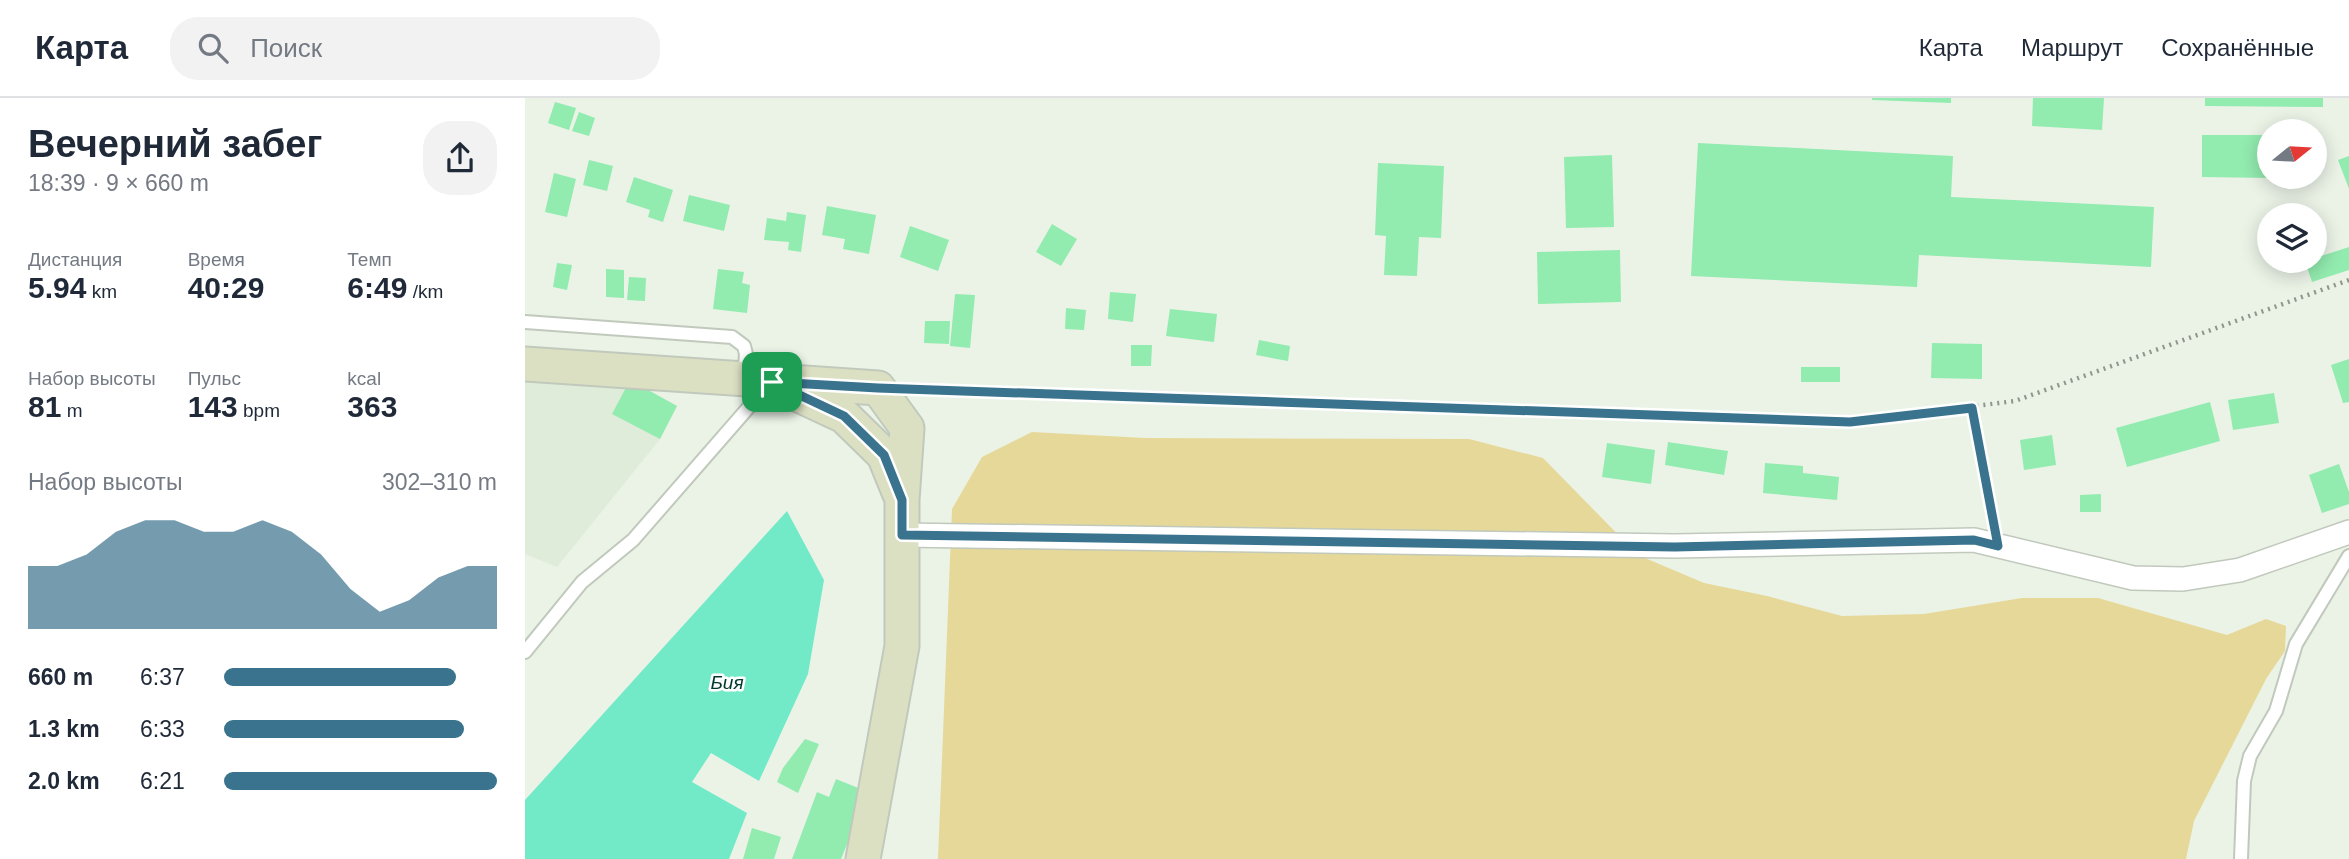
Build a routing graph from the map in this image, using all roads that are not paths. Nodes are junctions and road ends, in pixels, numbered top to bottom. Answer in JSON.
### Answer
{"nodes":[{"id":1,"x":525,"y":322,"type":"edge"},
{"id":2,"x":525,"y":364,"type":"edge"},
{"id":3,"x":758,"y":381,"type":"junction"},
{"id":4,"x":902,"y":500,"type":"junction"},
{"id":5,"x":2349,"y":533,"type":"edge"},
{"id":6,"x":902,"y":535,"type":"junction"},
{"id":7,"x":2349,"y":556,"type":"edge"},
{"id":8,"x":525,"y":652,"type":"edge"},
{"id":9,"x":863,"y":859,"type":"edge"},
{"id":10,"x":2241,"y":859,"type":"edge"}],
"edges":[{"from":1,"to":3,"type":"lane"},
{"from":2,"to":3,"type":"street"},
{"from":3,"to":4,"type":"street"},
{"from":3,"to":4,"type":"street"},
{"from":3,"to":8,"type":"lane"},
{"from":4,"to":6,"type":"street"},
{"from":5,"to":6,"type":"street"},
{"from":6,"to":9,"type":"street"},
{"from":7,"to":10,"type":"lane"}]}
